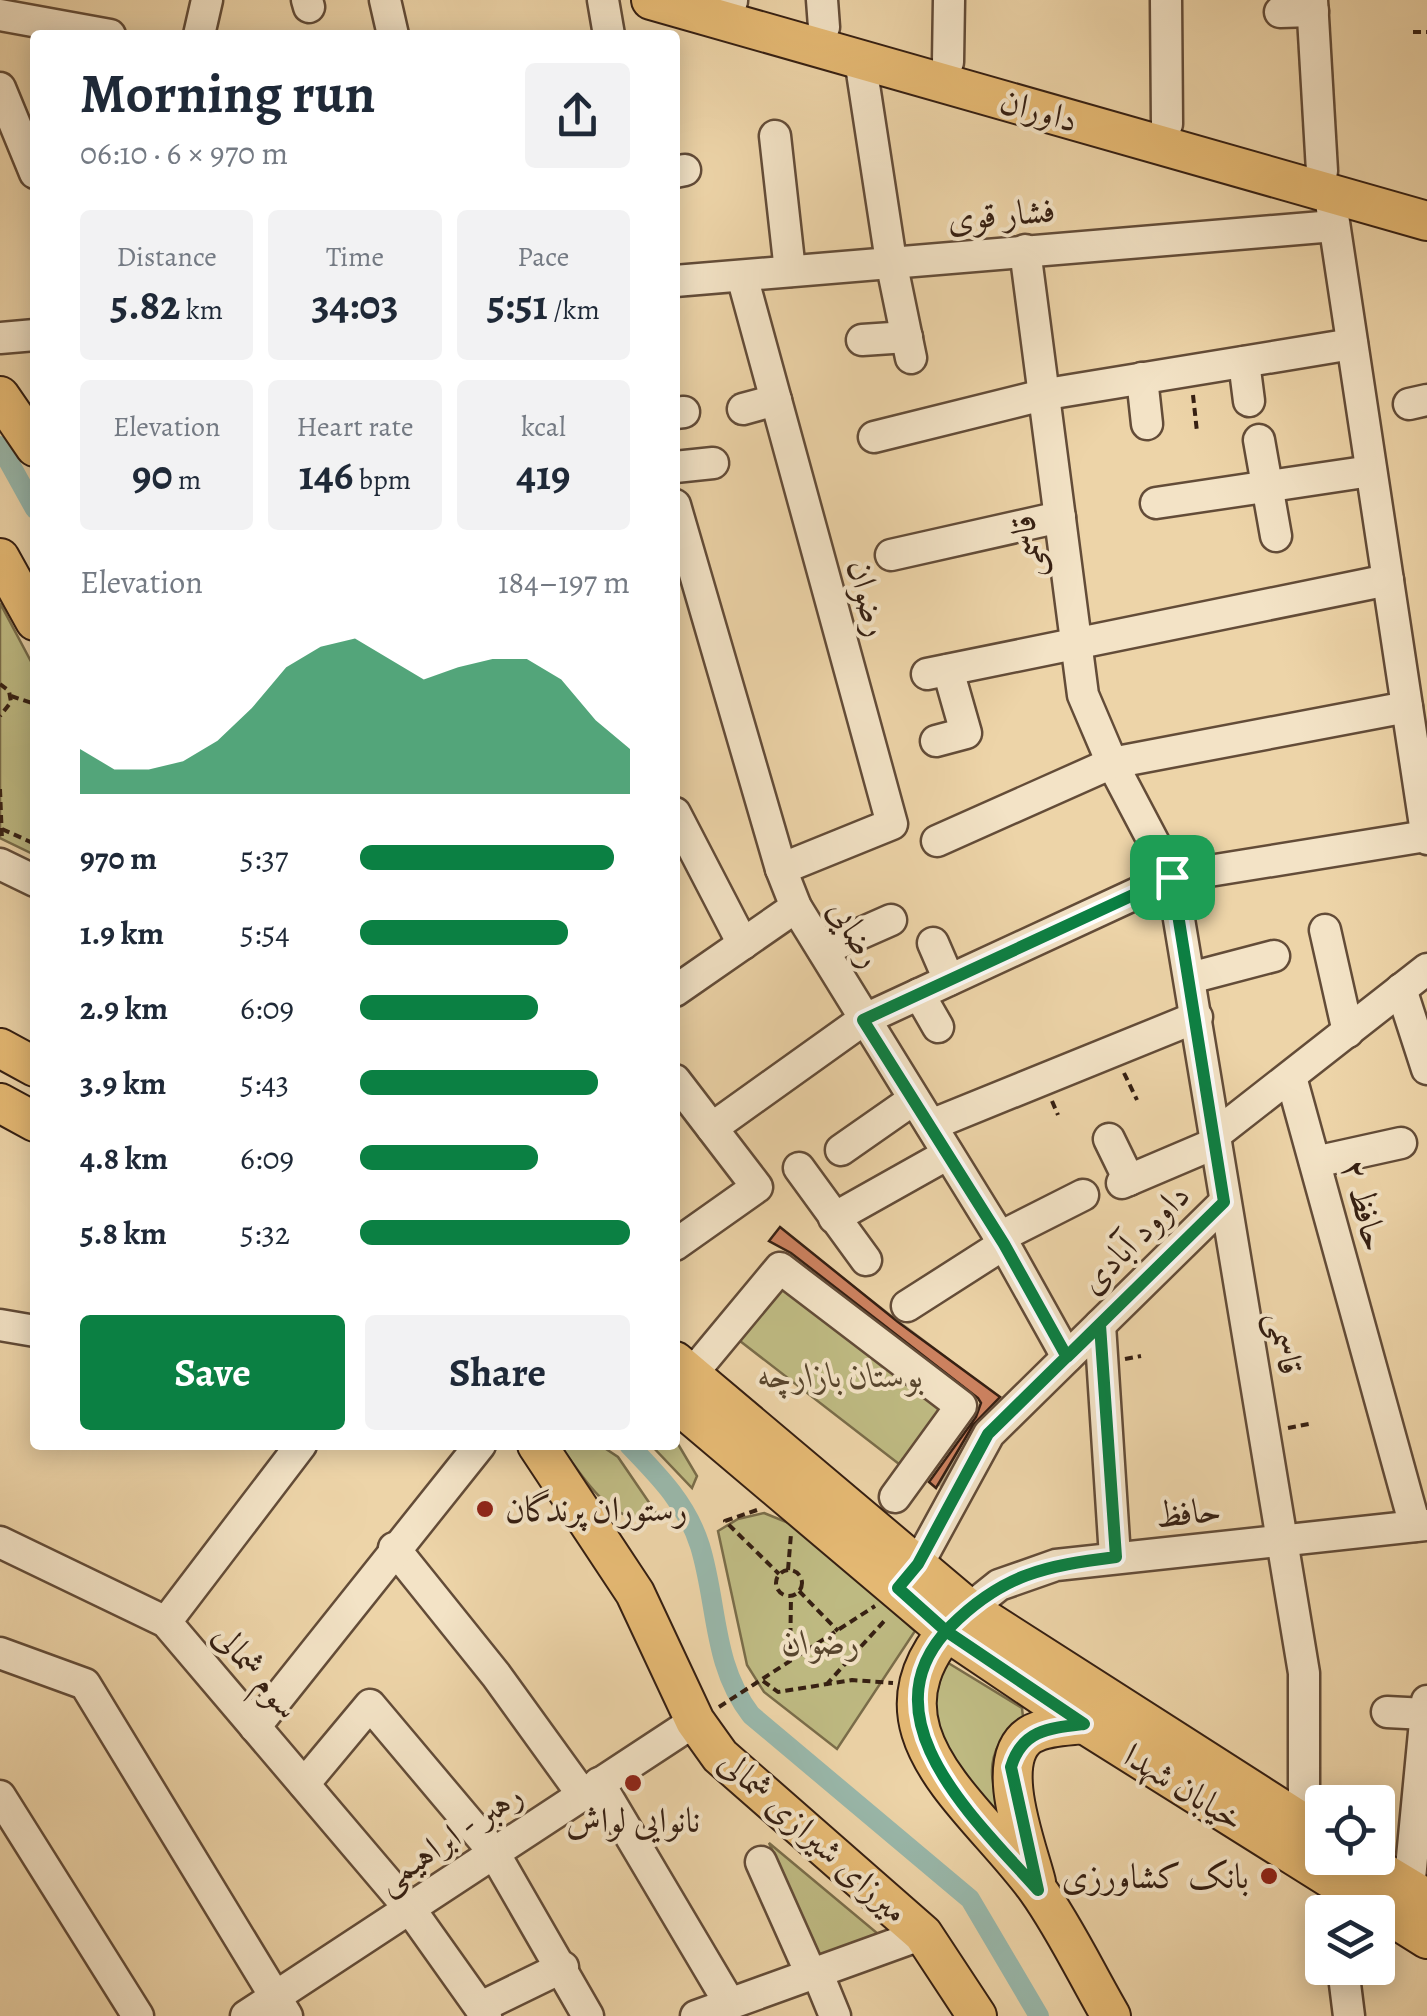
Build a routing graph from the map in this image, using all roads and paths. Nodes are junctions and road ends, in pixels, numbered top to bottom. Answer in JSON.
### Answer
{"nodes":[{"id":1,"x":208,"y":0,"type":"edge"},
{"id":2,"x":385,"y":0,"type":"edge"},
{"id":3,"x":604,"y":0,"type":"edge"},
{"id":4,"x":650,"y":0,"type":"edge"},
{"id":5,"x":730,"y":0,"type":"edge"},
{"id":6,"x":949,"y":0,"type":"edge"},
{"id":7,"x":1166,"y":0,"type":"edge"},
{"id":8,"x":1312,"y":6,"type":"edge"},
{"id":9,"x":1280,"y":12,"type":"dead end"},
{"id":10,"x":76,"y":14,"type":"edge"},
{"id":11,"x":823,"y":14,"type":"edge"},
{"id":12,"x":0,"y":15,"type":"edge"},
{"id":13,"x":102,"y":30,"type":"edge"},
{"id":14,"x":200,"y":30,"type":"edge"},
{"id":15,"x":392,"y":30,"type":"edge"},
{"id":16,"x":608,"y":30,"type":"edge"},
{"id":17,"x":1413,"y":32,"type":"dead end"},
{"id":18,"x":1427,"y":32,"type":"edge"},
{"id":19,"x":860,"y":60,"type":"junction"},
{"id":20,"x":948,"y":62,"type":"junction"},
{"id":21,"x":1,"y":94,"type":"edge"},
{"id":22,"x":1060,"y":105,"type":"junction"},
{"id":23,"x":1167,"y":124,"type":"junction"},
{"id":24,"x":775,"y":136,"type":"dead end"},
{"id":25,"x":10,"y":137,"type":"edge"},
{"id":26,"x":30,"y":166,"type":"edge"},
{"id":27,"x":1329,"y":197,"type":"junction"},
{"id":28,"x":1427,"y":198,"type":"edge"},
{"id":29,"x":1427,"y":221,"type":"edge"},
{"id":30,"x":1024,"y":250,"type":"junction"},
{"id":31,"x":890,"y":261,"type":"junction"},
{"id":32,"x":790,"y":271,"type":"junction"},
{"id":33,"x":742,"y":276,"type":"junction"},
{"id":34,"x":680,"y":281,"type":"edge"},
{"id":35,"x":30,"y":335,"type":"edge"},
{"id":36,"x":0,"y":338,"type":"edge"},
{"id":37,"x":862,"y":340,"type":"dead end"},
{"id":38,"x":1352,"y":344,"type":"junction"},
{"id":39,"x":1215,"y":359,"type":"junction"},
{"id":40,"x":1142,"y":378,"type":"junction"},
{"id":41,"x":1047,"y":394,"type":"junction"},
{"id":42,"x":0,"y":396,"type":"edge"},
{"id":43,"x":776,"y":400,"type":"junction"},
{"id":44,"x":1249,"y":401,"type":"dead end"},
{"id":45,"x":743,"y":409,"type":"dead end"},
{"id":46,"x":1147,"y":424,"type":"dead end"},
{"id":47,"x":1198,"y":432,"type":"dead end"},
{"id":48,"x":874,"y":437,"type":"dead end"},
{"id":49,"x":30,"y":440,"type":"edge"},
{"id":50,"x":1259,"y":440,"type":"dead end"},
{"id":51,"x":714,"y":463,"type":"dead end"},
{"id":52,"x":680,"y":467,"type":"edge"},
{"id":53,"x":1372,"y":471,"type":"junction"},
{"id":54,"x":1267,"y":486,"type":"junction"},
{"id":55,"x":1156,"y":503,"type":"dead end"},
{"id":56,"x":1060,"y":517,"type":"junction"},
{"id":57,"x":680,"y":523,"type":"edge"},
{"id":58,"x":1276,"y":536,"type":"dead end"},
{"id":59,"x":891,"y":555,"type":"dead end"},
{"id":60,"x":0,"y":558,"type":"edge"},
{"id":61,"x":1388,"y":580,"type":"junction"},
{"id":62,"x":30,"y":612,"type":"edge"},
{"id":63,"x":1076,"y":642,"type":"junction"},
{"id":64,"x":0,"y":682,"type":"edge"},
{"id":65,"x":11,"y":696,"type":"junction"},
{"id":66,"x":30,"y":702,"type":"edge"},
{"id":67,"x":1407,"y":708,"type":"junction"},
{"id":68,"x":0,"y":716,"type":"edge"},
{"id":69,"x":936,"y":741,"type":"dead end"},
{"id":70,"x":1112,"y":763,"type":"junction"},
{"id":71,"x":0,"y":790,"type":"edge"},
{"id":72,"x":680,"y":822,"type":"edge"},
{"id":73,"x":1427,"y":838,"type":"edge"},
{"id":74,"x":937,"y":841,"type":"dead end"},
{"id":75,"x":30,"y":842,"type":"edge"},
{"id":76,"x":1,"y":866,"type":"edge"},
{"id":77,"x":781,"y":869,"type":"junction"},
{"id":78,"x":1172,"y":877,"type":"junction"},
{"id":79,"x":30,"y":879,"type":"edge"},
{"id":80,"x":796,"y":907,"type":"junction"},
{"id":81,"x":891,"y":920,"type":"dead end"},
{"id":82,"x":1325,"y":930,"type":"dead end"},
{"id":83,"x":933,"y":943,"type":"dead end"},
{"id":84,"x":744,"y":944,"type":"junction"},
{"id":85,"x":823,"y":950,"type":"junction"},
{"id":86,"x":1274,"y":956,"type":"dead end"},
{"id":87,"x":1427,"y":969,"type":"edge"},
{"id":88,"x":1190,"y":978,"type":"junction"},
{"id":89,"x":949,"y":980,"type":"junction"},
{"id":90,"x":680,"y":988,"type":"edge"},
{"id":91,"x":1402,"y":989,"type":"junction"},
{"id":92,"x":919,"y":994,"type":"junction"},
{"id":93,"x":1197,"y":1017,"type":"junction"},
{"id":94,"x":863,"y":1020,"type":"junction"},
{"id":95,"x":938,"y":1027,"type":"dead end"},
{"id":96,"x":1348,"y":1032,"type":"junction"},
{"id":97,"x":0,"y":1048,"type":"edge"},
{"id":98,"x":1114,"y":1050,"type":"junction"},
{"id":99,"x":30,"y":1064,"type":"edge"},
{"id":100,"x":1427,"y":1069,"type":"edge"},
{"id":101,"x":1291,"y":1077,"type":"junction"},
{"id":102,"x":680,"y":1086,"type":"edge"},
{"id":103,"x":914,"y":1099,"type":"junction"},
{"id":104,"x":1137,"y":1100,"type":"dead end"},
{"id":105,"x":0,"y":1103,"type":"edge"},
{"id":106,"x":30,"y":1119,"type":"edge"},
{"id":107,"x":931,"y":1125,"type":"junction"},
{"id":108,"x":712,"y":1128,"type":"junction"},
{"id":109,"x":1216,"y":1138,"type":"junction"},
{"id":110,"x":1110,"y":1139,"type":"dead end"},
{"id":111,"x":1401,"y":1143,"type":"dead end"},
{"id":112,"x":841,"y":1150,"type":"dead end"},
{"id":113,"x":948,"y":1154,"type":"junction"},
{"id":114,"x":1314,"y":1162,"type":"junction"},
{"id":115,"x":799,"y":1168,"type":"dead end"},
{"id":116,"x":1083,"y":1195,"type":"dead end"},
{"id":117,"x":1224,"y":1202,"type":"junction"},
{"id":118,"x":834,"y":1218,"type":"junction"},
{"id":119,"x":1002,"y":1241,"type":"junction"},
{"id":120,"x":680,"y":1242,"type":"edge"},
{"id":121,"x":866,"y":1260,"type":"dead end"},
{"id":122,"x":907,"y":1306,"type":"dead end"},
{"id":123,"x":1100,"y":1325,"type":"junction"},
{"id":124,"x":0,"y":1326,"type":"edge"},
{"id":125,"x":30,"y":1330,"type":"edge"},
{"id":126,"x":1067,"y":1357,"type":"junction"},
{"id":127,"x":680,"y":1378,"type":"edge"},
{"id":128,"x":680,"y":1382,"type":"edge"},
{"id":129,"x":296,"y":1450,"type":"edge"},
{"id":130,"x":476,"y":1450,"type":"edge"},
{"id":131,"x":540,"y":1450,"type":"edge"},
{"id":132,"x":895,"y":1496,"type":"dead end"},
{"id":133,"x":792,"y":1520,"type":"dead end"},
{"id":134,"x":725,"y":1521,"type":"dead end"},
{"id":135,"x":1421,"y":1526,"type":"edge"},
{"id":136,"x":1282,"y":1540,"type":"junction"},
{"id":137,"x":0,"y":1542,"type":"edge"},
{"id":138,"x":394,"y":1548,"type":"junction"},
{"id":139,"x":1116,"y":1557,"type":"junction"},
{"id":140,"x":788,"y":1570,"type":"junction"},
{"id":141,"x":779,"y":1574,"type":"junction"},
{"id":142,"x":904,"y":1586,"type":"junction"},
{"id":143,"x":799,"y":1592,"type":"junction"},
{"id":144,"x":791,"y":1596,"type":"junction"},
{"id":145,"x":958,"y":1620,"type":"junction"},
{"id":146,"x":166,"y":1622,"type":"junction"},
{"id":147,"x":838,"y":1631,"type":"junction"},
{"id":148,"x":0,"y":1653,"type":"edge"},
{"id":149,"x":790,"y":1663,"type":"junction"},
{"id":150,"x":763,"y":1680,"type":"junction"},
{"id":151,"x":826,"y":1684,"type":"junction"},
{"id":152,"x":916,"y":1688,"type":"junction"},
{"id":153,"x":1427,"y":1700,"type":"edge"},
{"id":154,"x":710,"y":1712,"type":"junction"},
{"id":155,"x":1387,"y":1712,"type":"dead end"},
{"id":156,"x":1426,"y":1714,"type":"edge"},
{"id":157,"x":1084,"y":1724,"type":"junction"},
{"id":158,"x":255,"y":1727,"type":"junction"},
{"id":159,"x":304,"y":1784,"type":"junction"},
{"id":160,"x":1310,"y":1785,"type":"edge"},
{"id":161,"x":591,"y":1788,"type":"junction"},
{"id":162,"x":1423,"y":1792,"type":"edge"},
{"id":163,"x":0,"y":1796,"type":"edge"},
{"id":164,"x":1305,"y":1824,"type":"edge"},
{"id":165,"x":492,"y":1852,"type":"junction"},
{"id":166,"x":761,"y":1862,"type":"dead end"},
{"id":167,"x":1342,"y":1884,"type":"edge"},
{"id":168,"x":1038,"y":1890,"type":"junction"},
{"id":169,"x":1418,"y":1894,"type":"edge"},
{"id":170,"x":410,"y":1908,"type":"junction"},
{"id":171,"x":923,"y":1934,"type":"junction"},
{"id":172,"x":1427,"y":1939,"type":"edge"},
{"id":173,"x":564,"y":1967,"type":"junction"},
{"id":174,"x":814,"y":1973,"type":"junction"},
{"id":175,"x":1345,"y":1985,"type":"edge"},
{"id":176,"x":730,"y":2004,"type":"junction"},
{"id":177,"x":281,"y":2006,"type":"edge"},
{"id":178,"x":485,"y":2011,"type":"edge"},
{"id":179,"x":699,"y":2015,"type":"edge"},
{"id":180,"x":138,"y":2016,"type":"edge"},
{"id":181,"x":246,"y":2016,"type":"edge"},
{"id":182,"x":588,"y":2016,"type":"edge"},
{"id":183,"x":835,"y":2016,"type":"edge"},
{"id":184,"x":977,"y":2016,"type":"edge"},
{"id":185,"x":1111,"y":2016,"type":"edge"},
{"id":186,"x":1350,"y":2016,"type":"edge"}],
"edges":[{"from":1,"to":14,"type":"street"},
{"from":2,"to":15,"type":"street"},
{"from":3,"to":16,"type":"street"},
{"from":4,"to":19,"type":"main road","name":"داوران"},
{"from":5,"to":11,"type":"main road","name":"داوران"},
{"from":6,"to":20,"type":"street"},
{"from":7,"to":23,"type":"street"},
{"from":8,"to":9,"type":"street"},
{"from":8,"to":27,"type":"street"},
{"from":10,"to":12,"type":"street"},
{"from":10,"to":13,"type":"street"},
{"from":11,"to":20,"type":"main road","name":"داوران"},
{"from":17,"to":18,"type":"path"},
{"from":19,"to":22,"type":"main road","name":"داوران"},
{"from":19,"to":31,"type":"street"},
{"from":20,"to":22,"type":"main road","name":"داوران"},
{"from":21,"to":25,"type":"street"},
{"from":22,"to":23,"type":"main road","name":"داوران"},
{"from":22,"to":27,"type":"main road","name":"داوران"},
{"from":23,"to":27,"type":"main road","name":"داوران"},
{"from":24,"to":32,"type":"street"},
{"from":25,"to":26,"type":"street"},
{"from":27,"to":28,"type":"main road","name":"داوران"},
{"from":27,"to":29,"type":"main road","name":"داوران"},
{"from":27,"to":30,"type":"street","name":"فشار قوی"},
{"from":27,"to":38,"type":"street"},
{"from":30,"to":31,"type":"street","name":"فشار قوی"},
{"from":30,"to":41,"type":"street","name":"قاسمی"},
{"from":31,"to":32,"type":"street","name":"فشار قوی"},
{"from":31,"to":37,"type":"street"},
{"from":32,"to":33,"type":"street","name":"فشار قوی"},
{"from":33,"to":34,"type":"street","name":"فشار قوی"},
{"from":33,"to":43,"type":"street","name":"رضوان"},
{"from":35,"to":36,"type":"street"},
{"from":38,"to":39,"type":"street"},
{"from":38,"to":53,"type":"street"},
{"from":39,"to":40,"type":"street"},
{"from":39,"to":44,"type":"street"},
{"from":39,"to":47,"type":"path"},
{"from":40,"to":41,"type":"street"},
{"from":40,"to":46,"type":"street"},
{"from":41,"to":48,"type":"street"},
{"from":41,"to":56,"type":"street","name":"قاسمی"},
{"from":42,"to":49,"type":"main road"},
{"from":43,"to":45,"type":"street"},
{"from":43,"to":77,"type":"street","name":"رضوان"},
{"from":50,"to":54,"type":"street"},
{"from":51,"to":52,"type":"street"},
{"from":53,"to":54,"type":"street"},
{"from":53,"to":61,"type":"street"},
{"from":54,"to":55,"type":"street"},
{"from":54,"to":58,"type":"street"},
{"from":56,"to":59,"type":"street"},
{"from":56,"to":63,"type":"street","name":"قاسمی"},
{"from":57,"to":77,"type":"street","name":"رضایی"},
{"from":60,"to":62,"type":"main road"},
{"from":61,"to":63,"type":"street"},
{"from":61,"to":67,"type":"street"},
{"from":63,"to":69,"type":"street"},
{"from":63,"to":70,"type":"street","name":"قاسمی"},
{"from":64,"to":65,"type":"path"},
{"from":65,"to":66,"type":"path"},
{"from":65,"to":68,"type":"path"},
{"from":67,"to":70,"type":"street"},
{"from":67,"to":73,"type":"street"},
{"from":70,"to":74,"type":"street"},
{"from":70,"to":78,"type":"street","name":"قاسمی"},
{"from":71,"to":75,"type":"path"},
{"from":72,"to":84,"type":"street"},
{"from":73,"to":78,"type":"street"},
{"from":76,"to":79,"type":"street"},
{"from":77,"to":80,"type":"street","name":"رضایی"},
{"from":78,"to":88,"type":"street","name":"قاسمی"},
{"from":78,"to":89,"type":"street"},
{"from":80,"to":84,"type":"street"},
{"from":80,"to":85,"type":"street","name":"رضایی"},
{"from":81,"to":85,"type":"street"},
{"from":82,"to":96,"type":"street"},
{"from":83,"to":89,"type":"street"},
{"from":84,"to":90,"type":"street"},
{"from":85,"to":94,"type":"street","name":"رضایی"},
{"from":86,"to":88,"type":"street"},
{"from":87,"to":91,"type":"street"},
{"from":88,"to":93,"type":"street","name":"قاسمی"},
{"from":89,"to":92,"type":"street"},
{"from":91,"to":96,"type":"street"},
{"from":91,"to":100,"type":"street"},
{"from":92,"to":94,"type":"street"},
{"from":92,"to":95,"type":"street"},
{"from":93,"to":98,"type":"street"},
{"from":93,"to":109,"type":"street","name":"قاسمی"},
{"from":94,"to":103,"type":"street","name":"رضایی"},
{"from":94,"to":108,"type":"street"},
{"from":96,"to":101,"type":"street"},
{"from":97,"to":99,"type":"main road"},
{"from":98,"to":104,"type":"path"},
{"from":98,"to":107,"type":"street"},
{"from":101,"to":109,"type":"street"},
{"from":101,"to":114,"type":"street","name":"حافظ ۲"},
{"from":102,"to":108,"type":"street"},
{"from":103,"to":107,"type":"street","name":"رضایی"},
{"from":103,"to":112,"type":"street"},
{"from":105,"to":106,"type":"main road"},
{"from":107,"to":113,"type":"street","name":"رضایی"},
{"from":108,"to":120,"type":"street"},
{"from":109,"to":110,"type":"street"},
{"from":109,"to":117,"type":"street","name":"قاسمی"},
{"from":111,"to":114,"type":"street"},
{"from":113,"to":118,"type":"street"},
{"from":113,"to":119,"type":"street","name":"رضایی"},
{"from":114,"to":135,"type":"street","name":"حافظ ۲"},
{"from":115,"to":118,"type":"street"},
{"from":116,"to":119,"type":"street"},
{"from":117,"to":123,"type":"street","name":"داوود آبادی"},
{"from":117,"to":136,"type":"street","name":"قاسمی"},
{"from":118,"to":121,"type":"street"},
{"from":119,"to":122,"type":"street"},
{"from":119,"to":126,"type":"street","name":"رضایی"},
{"from":123,"to":126,"type":"street","name":"داوود آبادی"},
{"from":123,"to":139,"type":"street"},
{"from":124,"to":125,"type":"street"},
{"from":126,"to":142,"type":"street","name":"داوود آبادی"},
{"from":127,"to":132,"type":"street"},
{"from":128,"to":142,"type":"main road","name":"خیابان شهدا"},
{"from":129,"to":146,"type":"street"},
{"from":130,"to":138,"type":"street"},
{"from":131,"to":154,"type":"main road","name":"میرزای شیرازی شمالی"},
{"from":133,"to":140,"type":"path"},
{"from":134,"to":141,"type":"path"},
{"from":135,"to":136,"type":"street","name":"حافظ"},
{"from":136,"to":139,"type":"street","name":"حافظ"},
{"from":136,"to":160,"type":"street","name":"قاسمی"},
{"from":137,"to":146,"type":"street","name":"سوم شمالی"},
{"from":138,"to":158,"type":"street"},
{"from":138,"to":161,"type":"street"},
{"from":139,"to":145,"type":"street","name":"حافظ"},
{"from":140,"to":141,"type":"path"},
{"from":140,"to":143,"type":"path"},
{"from":141,"to":144,"type":"path"},
{"from":142,"to":145,"type":"main road","name":"خیابان شهدا"},
{"from":142,"to":147,"type":"path"},
{"from":142,"to":151,"type":"path"},
{"from":143,"to":144,"type":"path"},
{"from":143,"to":147,"type":"path"},
{"from":144,"to":149,"type":"path"},
{"from":145,"to":152,"type":"main road"},
{"from":145,"to":157,"type":"main road","name":"خیابان شهدا"},
{"from":145,"to":164,"type":"main road","name":"خیابان شهدا"},
{"from":146,"to":158,"type":"street","name":"سوم شمالی"},
{"from":147,"to":149,"type":"path"},
{"from":148,"to":177,"type":"street"},
{"from":149,"to":150,"type":"path"},
{"from":150,"to":151,"type":"path"},
{"from":150,"to":154,"type":"path"},
{"from":151,"to":152,"type":"path"},
{"from":152,"to":168,"type":"main road"},
{"from":153,"to":156,"type":"street"},
{"from":154,"to":161,"type":"street","name":"رهبر - ابراهیمی"},
{"from":154,"to":171,"type":"main road","name":"میرزای شیرازی شمالی"},
{"from":155,"to":156,"type":"street"},
{"from":156,"to":162,"type":"street"},
{"from":157,"to":167,"type":"main road","name":"خیابان شهدا"},
{"from":157,"to":168,"type":"main road"},
{"from":158,"to":159,"type":"street","name":"سوم شمالی"},
{"from":159,"to":165,"type":"street"},
{"from":159,"to":170,"type":"street","name":"سوم شمالی"},
{"from":161,"to":165,"type":"street","name":"رهبر - ابراهیمی"},
{"from":161,"to":176,"type":"street"},
{"from":162,"to":169,"type":"street"},
{"from":163,"to":180,"type":"street"},
{"from":165,"to":170,"type":"street","name":"رهبر - ابراهیمی"},
{"from":165,"to":173,"type":"street"},
{"from":166,"to":174,"type":"street"},
{"from":167,"to":169,"type":"main road","name":"خیابان شهدا"},
{"from":167,"to":172,"type":"main road","name":"خیابان شهدا"},
{"from":168,"to":185,"type":"main road"},
{"from":170,"to":177,"type":"street","name":"رهبر - ابراهیمی"},
{"from":170,"to":178,"type":"street","name":"سوم شمالی"},
{"from":171,"to":174,"type":"street"},
{"from":171,"to":184,"type":"main road","name":"میرزای شیرازی شمالی"},
{"from":173,"to":178,"type":"street"},
{"from":173,"to":182,"type":"street"},
{"from":174,"to":176,"type":"street"},
{"from":174,"to":183,"type":"street"},
{"from":175,"to":186,"type":"street"},
{"from":176,"to":179,"type":"street"},
{"from":177,"to":181,"type":"street","name":"رهبر - ابراهیمی"}]}
